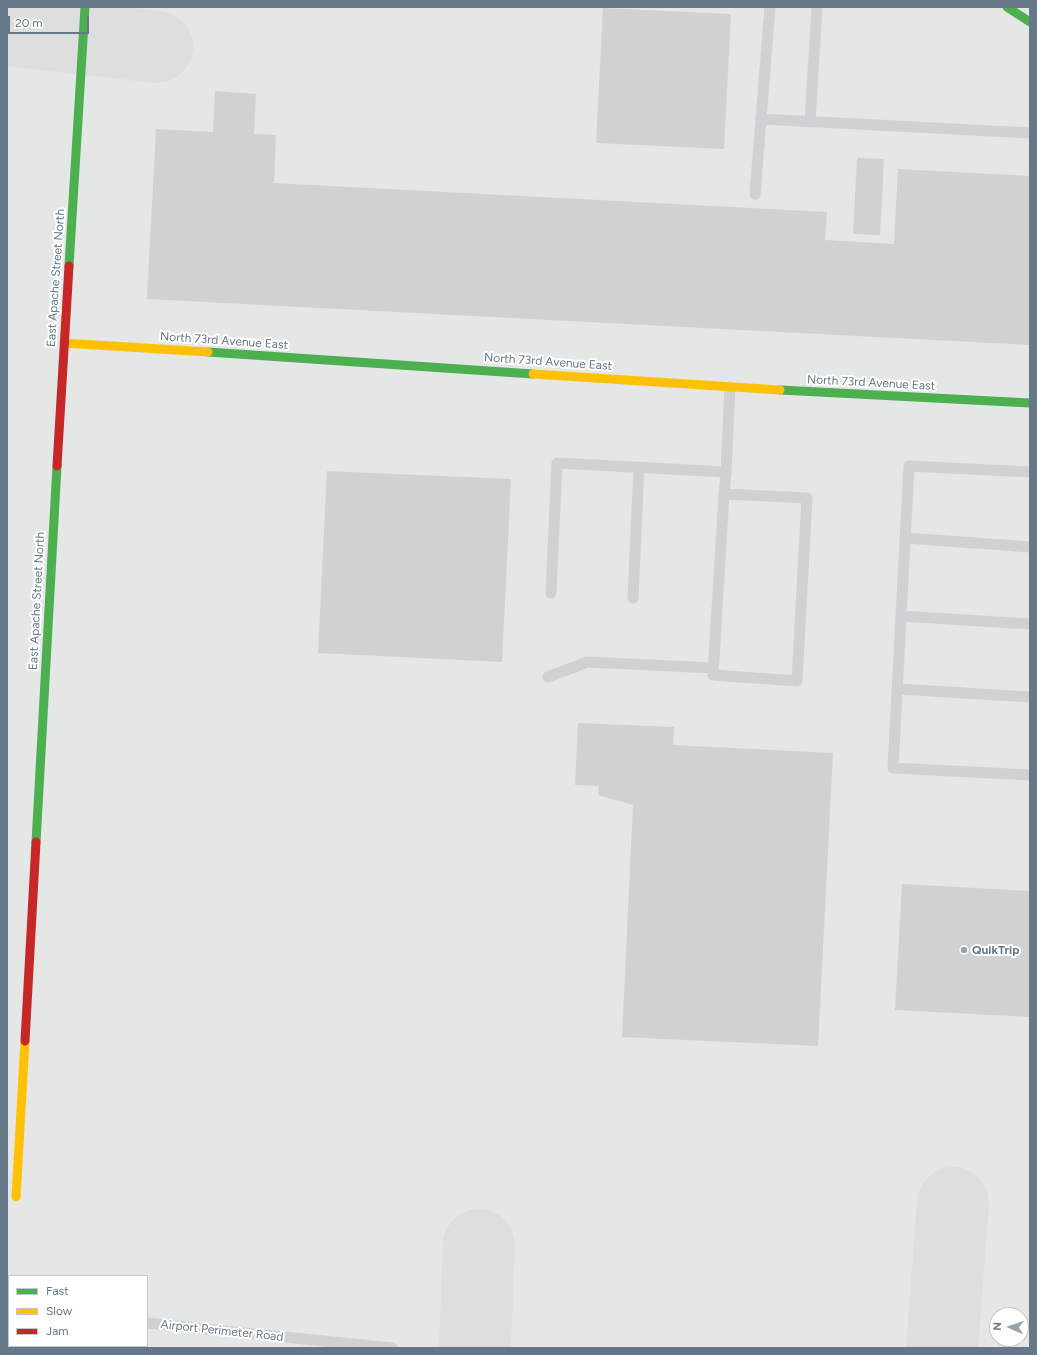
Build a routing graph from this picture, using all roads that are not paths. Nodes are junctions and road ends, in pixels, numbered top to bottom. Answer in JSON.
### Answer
{"nodes":[{"id":1,"x":85,"y":7,"type":"edge"},
{"id":2,"x":770,"y":7,"type":"edge"},
{"id":3,"x":817,"y":7,"type":"edge"},
{"id":4,"x":1007,"y":7,"type":"edge"},
{"id":5,"x":1030,"y":22,"type":"edge"},
{"id":6,"x":761,"y":119,"type":"junction"},
{"id":7,"x":810,"y":122,"type":"junction"},
{"id":8,"x":1030,"y":133,"type":"edge"},
{"id":9,"x":755,"y":194,"type":"dead end"},
{"id":10,"x":64,"y":342,"type":"junction"},
{"id":11,"x":730,"y":387,"type":"junction"},
{"id":12,"x":1030,"y":403,"type":"edge"},
{"id":13,"x":639,"y":467,"type":"junction"},
{"id":14,"x":726,"y":472,"type":"junction"},
{"id":15,"x":1030,"y":472,"type":"edge"},
{"id":16,"x":724,"y":494,"type":"junction"},
{"id":17,"x":906,"y":538,"type":"junction"},
{"id":18,"x":1030,"y":547,"type":"edge"},
{"id":19,"x":551,"y":593,"type":"dead end"},
{"id":20,"x":633,"y":598,"type":"dead end"},
{"id":21,"x":901,"y":616,"type":"junction"},
{"id":22,"x":1030,"y":624,"type":"edge"},
{"id":23,"x":714,"y":668,"type":"junction"},
{"id":24,"x":548,"y":677,"type":"dead end"},
{"id":25,"x":898,"y":689,"type":"junction"},
{"id":26,"x":1030,"y":697,"type":"edge"},
{"id":27,"x":1030,"y":775,"type":"edge"},
{"id":28,"x":12,"y":1197,"type":"edge"},
{"id":29,"x":148,"y":1323,"type":"edge"},
{"id":30,"x":392,"y":1348,"type":"edge"}],
"edges":[{"from":1,"to":10,"type":"street","name":"East Apache Street North"},
{"from":2,"to":6,"type":"lane"},
{"from":3,"to":7,"type":"lane"},
{"from":4,"to":5,"type":"street"},
{"from":6,"to":7,"type":"lane"},
{"from":6,"to":9,"type":"lane"},
{"from":7,"to":8,"type":"lane"},
{"from":10,"to":11,"type":"street","name":"North 73rd Avenue East"},
{"from":10,"to":28,"type":"street","name":"East Apache Street North"},
{"from":11,"to":12,"type":"street","name":"North 73rd Avenue East"},
{"from":11,"to":14,"type":"lane"},
{"from":13,"to":14,"type":"lane"},
{"from":13,"to":19,"type":"lane"},
{"from":13,"to":20,"type":"lane"},
{"from":14,"to":16,"type":"lane"},
{"from":15,"to":17,"type":"lane"},
{"from":16,"to":23,"type":"lane"},
{"from":16,"to":23,"type":"lane"},
{"from":17,"to":18,"type":"lane"},
{"from":17,"to":21,"type":"lane"},
{"from":21,"to":22,"type":"lane"},
{"from":21,"to":25,"type":"lane"},
{"from":23,"to":24,"type":"lane"},
{"from":25,"to":26,"type":"lane"},
{"from":25,"to":27,"type":"lane"},
{"from":29,"to":30,"type":"lane","name":"Airport Perimeter Road"}]}
